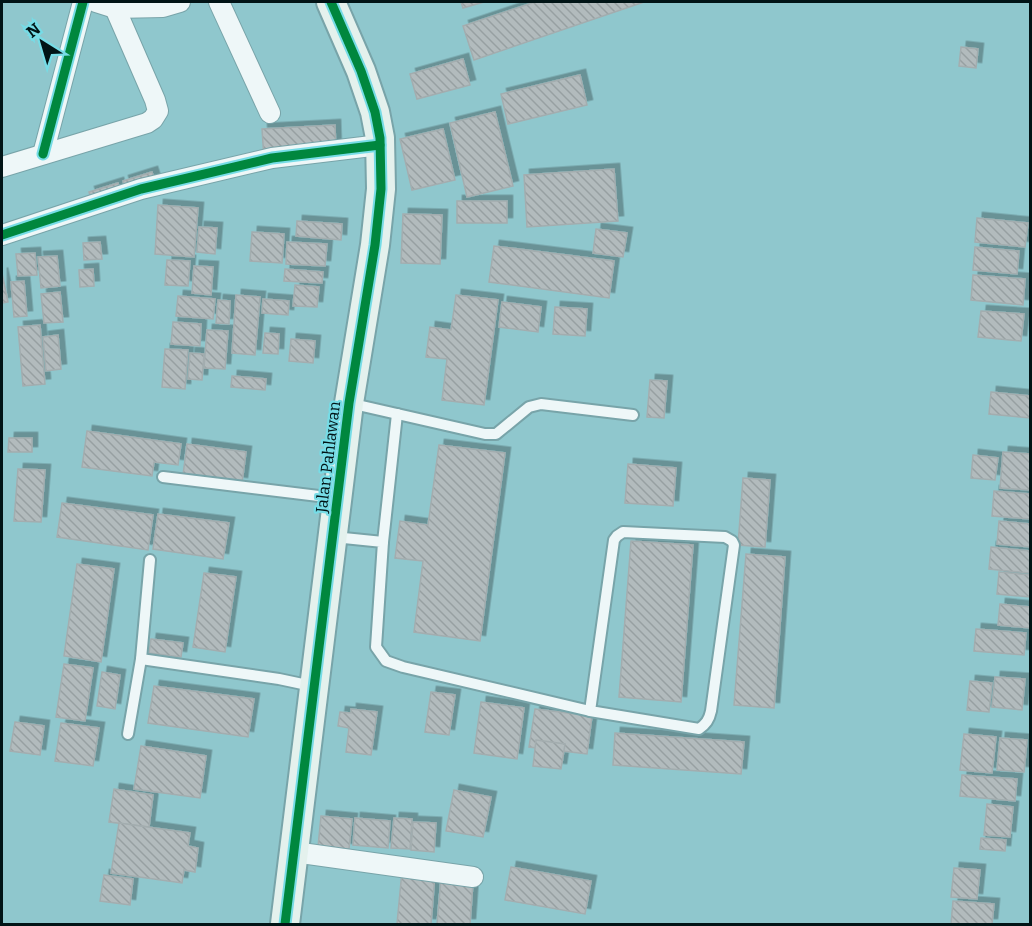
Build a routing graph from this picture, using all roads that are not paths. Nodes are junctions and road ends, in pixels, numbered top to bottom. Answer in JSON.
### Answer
{"nodes":[{"id":1,"x":83,"y":2,"type":"edge"},
{"id":2,"x":96,"y":2,"type":"edge"},
{"id":3,"x":180,"y":2,"type":"edge"},
{"id":4,"x":219,"y":2,"type":"edge"},
{"id":5,"x":331,"y":2,"type":"edge"},
{"id":6,"x":115,"y":9,"type":"junction"},
{"id":7,"x":270,"y":113,"type":"dead end"},
{"id":8,"x":380,"y":145,"type":"junction"},
{"id":9,"x":43,"y":154,"type":"junction"},
{"id":10,"x":2,"y":167,"type":"edge"},
{"id":11,"x":2,"y":235,"type":"edge"},
{"id":12,"x":349,"y":403,"type":"junction"},
{"id":13,"x":397,"y":414,"type":"junction"},
{"id":14,"x":633,"y":415,"type":"dead end"},
{"id":15,"x":163,"y":477,"type":"dead end"},
{"id":16,"x":337,"y":499,"type":"junction"},
{"id":17,"x":333,"y":537,"type":"junction"},
{"id":18,"x":383,"y":542,"type":"junction"},
{"id":19,"x":150,"y":560,"type":"dead end"},
{"id":20,"x":141,"y":659,"type":"junction"},
{"id":21,"x":315,"y":687,"type":"junction"},
{"id":22,"x":590,"y":711,"type":"junction"},
{"id":23,"x":128,"y":734,"type":"dead end"},
{"id":24,"x":294,"y":852,"type":"junction"},
{"id":25,"x":473,"y":877,"type":"dead end"},
{"id":26,"x":285,"y":924,"type":"edge"}],
"edges":[{"from":1,"to":9,"type":"street"},
{"from":2,"to":6,"type":"street"},
{"from":3,"to":6,"type":"street"},
{"from":4,"to":7,"type":"street"},
{"from":5,"to":8,"type":"street","name":"Jalan Pahlawan"},
{"from":6,"to":9,"type":"street"},
{"from":8,"to":11,"type":"street"},
{"from":8,"to":12,"type":"street","name":"Jalan Pahlawan"},
{"from":9,"to":10,"type":"street"},
{"from":12,"to":13,"type":"lane"},
{"from":12,"to":16,"type":"street","name":"Jalan Pahlawan"},
{"from":13,"to":14,"type":"lane"},
{"from":13,"to":18,"type":"lane"},
{"from":15,"to":16,"type":"lane"},
{"from":16,"to":17,"type":"street","name":"Jalan Pahlawan"},
{"from":17,"to":18,"type":"lane"},
{"from":17,"to":21,"type":"street","name":"Jalan Pahlawan"},
{"from":18,"to":22,"type":"lane"},
{"from":19,"to":20,"type":"lane"},
{"from":20,"to":21,"type":"lane"},
{"from":20,"to":23,"type":"lane"},
{"from":21,"to":24,"type":"street","name":"Jalan Pahlawan"},
{"from":22,"to":22,"type":"lane"},
{"from":24,"to":25,"type":"street"},
{"from":24,"to":26,"type":"street","name":"Jalan Pahlawan"}]}
